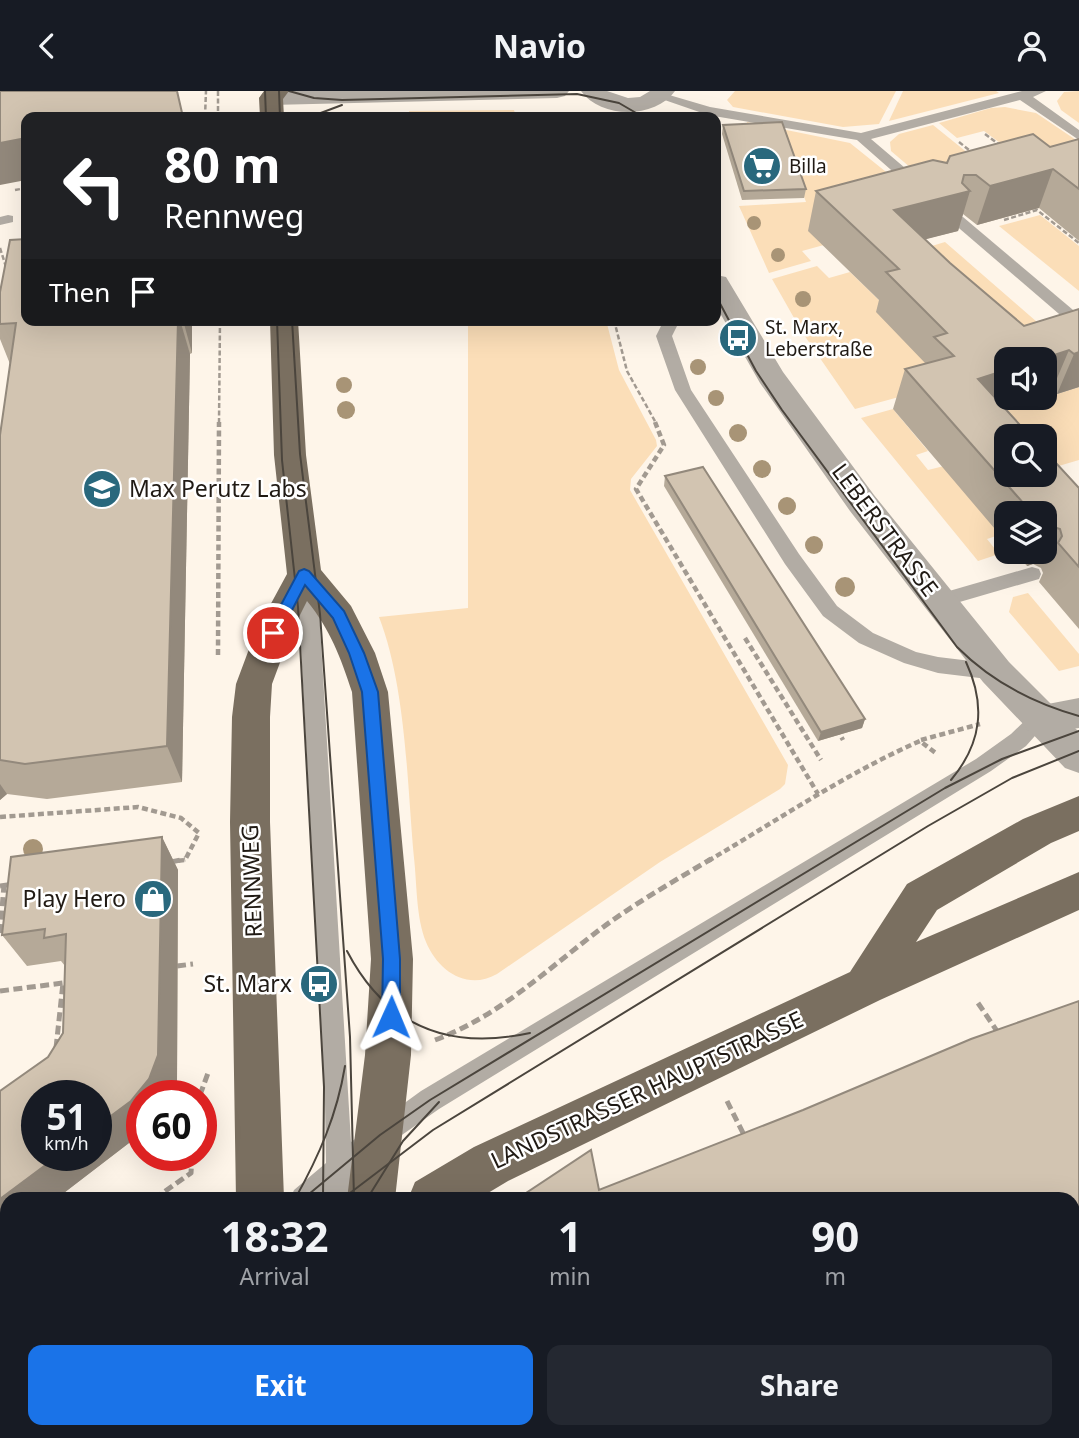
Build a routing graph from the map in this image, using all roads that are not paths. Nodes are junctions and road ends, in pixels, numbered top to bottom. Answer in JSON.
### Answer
{"nodes":[{"id":1,"x":557,"y":91,"type":"edge"},
{"id":2,"x":593,"y":91,"type":"edge"},
{"id":3,"x":1040,"y":91,"type":"edge"},
{"id":4,"x":1022,"y":95,"type":"junction"},
{"id":5,"x":271,"y":98,"type":"edge"},
{"id":6,"x":653,"y":102,"type":"edge"},
{"id":7,"x":714,"y":112,"type":"edge"},
{"id":8,"x":721,"y":113,"type":"edge"},
{"id":9,"x":1079,"y":136,"type":"edge"},
{"id":10,"x":861,"y":137,"type":"junction"},
{"id":11,"x":931,"y":197,"type":"edge"},
{"id":12,"x":958,"y":220,"type":"edge"},
{"id":13,"x":721,"y":291,"type":"edge"},
{"id":14,"x":1079,"y":323,"type":"edge"},
{"id":15,"x":284,"y":326,"type":"edge"},
{"id":16,"x":669,"y":326,"type":"edge"},
{"id":17,"x":304,"y":574,"type":"junction"},
{"id":18,"x":1032,"y":574,"type":"dead end"},
{"id":19,"x":939,"y":601,"type":"junction"},
{"id":20,"x":996,"y":672,"type":"junction"},
{"id":21,"x":1079,"y":713,"type":"edge"},
{"id":22,"x":1040,"y":719,"type":"junction"},
{"id":23,"x":1079,"y":757,"type":"edge"},
{"id":24,"x":1079,"y":813,"type":"edge"},
{"id":25,"x":1079,"y":890,"type":"edge"},
{"id":26,"x":865,"y":986,"type":"junction"},
{"id":27,"x":380,"y":1135,"type":"junction"},
{"id":28,"x":340,"y":1168,"type":"junction"},
{"id":29,"x":260,"y":1192,"type":"edge"},
{"id":30,"x":311,"y":1192,"type":"edge"},
{"id":31,"x":339,"y":1192,"type":"edge"},
{"id":32,"x":373,"y":1192,"type":"edge"},
{"id":33,"x":444,"y":1192,"type":"edge"}],
"edges":[{"from":1,"to":5,"type":"street"},
{"from":2,"to":6,"type":"street"},
{"from":3,"to":4,"type":"lane"},
{"from":4,"to":9,"type":"lane"},
{"from":4,"to":10,"type":"lane"},
{"from":6,"to":7,"type":"lane"},
{"from":8,"to":10,"type":"lane"},
{"from":10,"to":11,"type":"lane"},
{"from":12,"to":14,"type":"lane"},
{"from":13,"to":19,"type":"street","name":"LEBERSTRASSE"},
{"from":15,"to":17,"type":"main road"},
{"from":16,"to":20,"type":"lane"},
{"from":17,"to":27,"type":"main road"},
{"from":17,"to":28,"type":"lane"},
{"from":17,"to":29,"type":"main road","name":"RENNWEG"},
{"from":18,"to":19,"type":"lane"},
{"from":19,"to":20,"type":"street","name":"LEBERSTRASSE"},
{"from":20,"to":22,"type":"street","name":"LEBERSTRASSE"},
{"from":21,"to":22,"type":"street"},
{"from":22,"to":23,"type":"street","name":"LEBERSTRASSE"},
{"from":22,"to":27,"type":"lane"},
{"from":24,"to":26,"type":"main road"},
{"from":25,"to":26,"type":"main road","name":"LANDSTRASSER HAUPTSTRASSE"},
{"from":26,"to":33,"type":"main road","name":"LANDSTRASSER HAUPTSTRASSE"},
{"from":27,"to":28,"type":"lane"},
{"from":27,"to":32,"type":"main road"},
{"from":28,"to":30,"type":"lane"},
{"from":28,"to":31,"type":"lane"}]}
